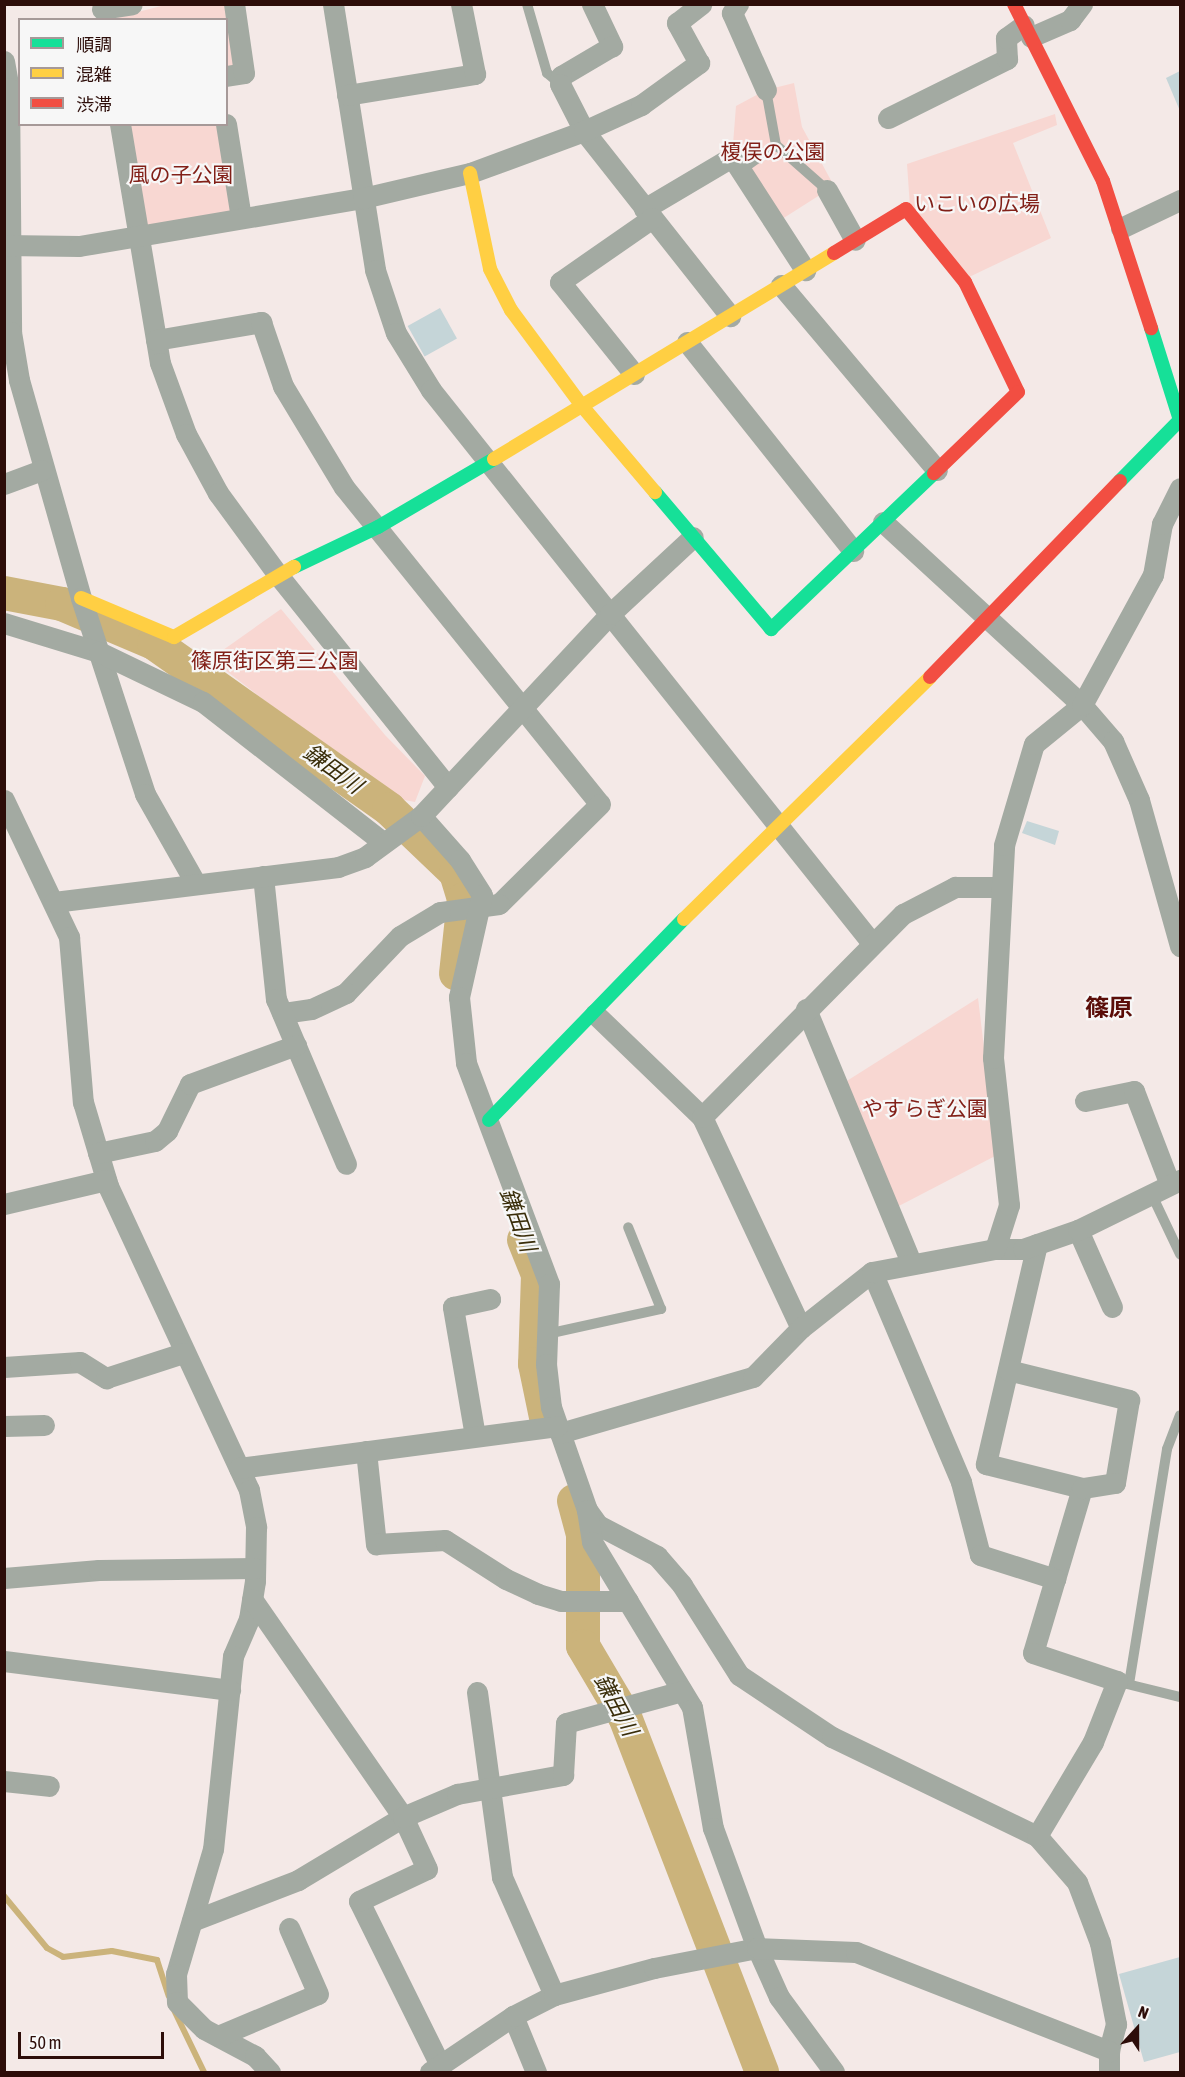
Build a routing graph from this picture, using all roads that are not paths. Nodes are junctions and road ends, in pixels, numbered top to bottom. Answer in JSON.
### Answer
{"nodes":[{"id":1,"x":132,"y":4,"type":"edge"},
{"id":2,"x":234,"y":4,"type":"edge"},
{"id":3,"x":333,"y":4,"type":"edge"},
{"id":4,"x":461,"y":4,"type":"edge"},
{"id":5,"x":527,"y":4,"type":"edge"},
{"id":6,"x":592,"y":4,"type":"edge"},
{"id":7,"x":738,"y":4,"type":"edge"},
{"id":8,"x":1014,"y":4,"type":"edge"},
{"id":9,"x":1082,"y":4,"type":"edge"},
{"id":10,"x":701,"y":5,"type":"edge"},
{"id":11,"x":103,"y":11,"type":"edge"},
{"id":12,"x":1028,"y":31,"type":"junction"},
{"id":13,"x":4,"y":61,"type":"edge"},
{"id":14,"x":228,"y":76,"type":"edge"},
{"id":15,"x":560,"y":84,"type":"junction"},
{"id":16,"x":766,"y":90,"type":"joint"},
{"id":17,"x":347,"y":95,"type":"junction"},
{"id":18,"x":888,"y":118,"type":"dead end"},
{"id":19,"x":120,"y":126,"type":"edge"},
{"id":20,"x":226,"y":126,"type":"edge"},
{"id":21,"x":584,"y":131,"type":"junction"},
{"id":22,"x":776,"y":145,"type":"junction"},
{"id":23,"x":741,"y":170,"type":"junction"},
{"id":24,"x":470,"y":172,"type":"junction"},
{"id":25,"x":827,"y":190,"type":"joint"},
{"id":26,"x":363,"y":198,"type":"junction"},
{"id":27,"x":1180,"y":200,"type":"edge"},
{"id":28,"x":648,"y":214,"type":"junction"},
{"id":29,"x":241,"y":218,"type":"junction"},
{"id":30,"x":1121,"y":228,"type":"junction"},
{"id":31,"x":137,"y":236,"type":"junction"},
{"id":32,"x":855,"y":240,"type":"junction"},
{"id":33,"x":6,"y":245,"type":"edge"},
{"id":34,"x":805,"y":270,"type":"junction"},
{"id":35,"x":781,"y":285,"type":"junction"},
{"id":36,"x":730,"y":316,"type":"junction"},
{"id":37,"x":156,"y":340,"type":"junction"},
{"id":38,"x":687,"y":342,"type":"junction"},
{"id":39,"x":634,"y":374,"type":"junction"},
{"id":40,"x":582,"y":405,"type":"junction"},
{"id":41,"x":1180,"y":420,"type":"edge"},
{"id":42,"x":489,"y":462,"type":"junction"},
{"id":43,"x":42,"y":470,"type":"junction"},
{"id":44,"x":937,"y":470,"type":"junction"},
{"id":45,"x":4,"y":483,"type":"edge"},
{"id":46,"x":1180,"y":488,"type":"edge"},
{"id":47,"x":883,"y":522,"type":"junction"},
{"id":48,"x":378,"y":527,"type":"junction"},
{"id":49,"x":693,"y":537,"type":"junction"},
{"id":50,"x":853,"y":551,"type":"junction"},
{"id":51,"x":278,"y":575,"type":"junction"},
{"id":52,"x":81,"y":598,"type":"junction"},
{"id":53,"x":610,"y":614,"type":"junction"},
{"id":54,"x":988,"y":616,"type":"junction"},
{"id":55,"x":4,"y":623,"type":"edge"},
{"id":56,"x":99,"y":652,"type":"junction"},
{"id":57,"x":524,"y":705,"type":"junction"},
{"id":58,"x":1082,"y":705,"type":"junction"},
{"id":59,"x":448,"y":787,"type":"junction"},
{"id":60,"x":4,"y":800,"type":"edge"},
{"id":61,"x":421,"y":816,"type":"junction"},
{"id":62,"x":778,"y":822,"type":"junction"},
{"id":63,"x":384,"y":843,"type":"junction"},
{"id":64,"x":263,"y":876,"type":"junction"},
{"id":65,"x":196,"y":884,"type":"junction"},
{"id":66,"x":1000,"y":886,"type":"junction"},
{"id":67,"x":54,"y":902,"type":"junction"},
{"id":68,"x":478,"y":906,"type":"junction"},
{"id":69,"x":871,"y":942,"type":"junction"},
{"id":70,"x":1180,"y":946,"type":"edge"},
{"id":71,"x":806,"y":1009,"type":"junction"},
{"id":72,"x":282,"y":1013,"type":"junction"},
{"id":73,"x":595,"y":1014,"type":"junction"},
{"id":74,"x":296,"y":1045,"type":"junction"},
{"id":75,"x":1085,"y":1101,"type":"dead end"},
{"id":76,"x":702,"y":1117,"type":"junction"},
{"id":77,"x":489,"y":1120,"type":"junction"},
{"id":78,"x":98,"y":1153,"type":"junction"},
{"id":79,"x":346,"y":1164,"type":"dead end"},
{"id":80,"x":106,"y":1180,"type":"junction"},
{"id":81,"x":1175,"y":1181,"type":"edge"},
{"id":82,"x":1151,"y":1193,"type":"junction"},
{"id":83,"x":4,"y":1204,"type":"edge"},
{"id":84,"x":628,"y":1227,"type":"dead end"},
{"id":85,"x":1078,"y":1230,"type":"junction"},
{"id":86,"x":1037,"y":1244,"type":"junction"},
{"id":87,"x":995,"y":1249,"type":"junction"},
{"id":88,"x":1180,"y":1254,"type":"edge"},
{"id":89,"x":911,"y":1263,"type":"junction"},
{"id":90,"x":872,"y":1272,"type":"junction"},
{"id":91,"x":490,"y":1299,"type":"dead end"},
{"id":92,"x":1112,"y":1307,"type":"dead end"},
{"id":93,"x":801,"y":1328,"type":"junction"},
{"id":94,"x":547,"y":1334,"type":"junction"},
{"id":95,"x":183,"y":1353,"type":"junction"},
{"id":96,"x":4,"y":1367,"type":"edge"},
{"id":97,"x":1008,"y":1370,"type":"junction"},
{"id":98,"x":1180,"y":1415,"type":"edge"},
{"id":99,"x":44,"y":1425,"type":"dead end"},
{"id":100,"x":4,"y":1426,"type":"edge"},
{"id":101,"x":559,"y":1429,"type":"junction"},
{"id":102,"x":476,"y":1436,"type":"junction"},
{"id":103,"x":366,"y":1451,"type":"junction"},
{"id":104,"x":239,"y":1468,"type":"junction"},
{"id":105,"x":1082,"y":1488,"type":"junction"},
{"id":106,"x":587,"y":1510,"type":"junction"},
{"id":107,"x":255,"y":1568,"type":"junction"},
{"id":108,"x":4,"y":1578,"type":"edge"},
{"id":109,"x":1055,"y":1579,"type":"junction"},
{"id":110,"x":252,"y":1599,"type":"junction"},
{"id":111,"x":628,"y":1601,"type":"junction"},
{"id":112,"x":4,"y":1661,"type":"edge"},
{"id":113,"x":1123,"y":1683,"type":"junction"},
{"id":114,"x":230,"y":1690,"type":"junction"},
{"id":115,"x":682,"y":1690,"type":"junction"},
{"id":116,"x":477,"y":1692,"type":"dead end"},
{"id":117,"x":1180,"y":1697,"type":"edge"},
{"id":118,"x":4,"y":1781,"type":"edge"},
{"id":119,"x":50,"y":1786,"type":"dead end"},
{"id":120,"x":487,"y":1791,"type":"junction"},
{"id":121,"x":404,"y":1817,"type":"junction"},
{"id":122,"x":1037,"y":1836,"type":"junction"},
{"id":123,"x":192,"y":1921,"type":"junction"},
{"id":124,"x":289,"y":1928,"type":"dead end"},
{"id":125,"x":757,"y":1948,"type":"junction"},
{"id":126,"x":554,"y":1995,"type":"junction"},
{"id":127,"x":513,"y":2016,"type":"junction"},
{"id":128,"x":218,"y":2036,"type":"junction"},
{"id":129,"x":1108,"y":2051,"type":"junction"},
{"id":130,"x":436,"y":2070,"type":"edge"},
{"id":131,"x":270,"y":2073,"type":"edge"},
{"id":132,"x":536,"y":2073,"type":"edge"},
{"id":133,"x":834,"y":2073,"type":"edge"},
{"id":134,"x":1109,"y":2073,"type":"edge"}],
"edges":[{"from":1,"to":11,"type":"street"},
{"from":2,"to":14,"type":"street"},
{"from":3,"to":17,"type":"street"},
{"from":4,"to":17,"type":"street"},
{"from":5,"to":15,"type":"lane"},
{"from":6,"to":15,"type":"street"},
{"from":7,"to":16,"type":"street"},
{"from":8,"to":12,"type":"street"},
{"from":9,"to":12,"type":"street"},
{"from":10,"to":21,"type":"street"},
{"from":12,"to":18,"type":"street"},
{"from":12,"to":30,"type":"street"},
{"from":13,"to":33,"type":"street"},
{"from":15,"to":21,"type":"street"},
{"from":16,"to":22,"type":"lane"},
{"from":17,"to":26,"type":"street"},
{"from":19,"to":31,"type":"street"},
{"from":20,"to":29,"type":"street"},
{"from":21,"to":24,"type":"street"},
{"from":21,"to":28,"type":"street"},
{"from":22,"to":23,"type":"lane"},
{"from":22,"to":25,"type":"lane"},
{"from":23,"to":28,"type":"street"},
{"from":23,"to":34,"type":"street"},
{"from":24,"to":26,"type":"street"},
{"from":24,"to":40,"type":"street"},
{"from":25,"to":32,"type":"street"},
{"from":26,"to":29,"type":"street"},
{"from":26,"to":42,"type":"street"},
{"from":27,"to":30,"type":"street"},
{"from":28,"to":36,"type":"street"},
{"from":28,"to":39,"type":"street"},
{"from":29,"to":31,"type":"street"},
{"from":30,"to":41,"type":"street"},
{"from":31,"to":33,"type":"street"},
{"from":31,"to":37,"type":"street"},
{"from":32,"to":34,"type":"street"},
{"from":32,"to":44,"type":"street"},
{"from":33,"to":43,"type":"street"},
{"from":34,"to":35,"type":"street"},
{"from":35,"to":36,"type":"street"},
{"from":35,"to":44,"type":"street"},
{"from":36,"to":38,"type":"street"},
{"from":37,"to":48,"type":"street"},
{"from":37,"to":51,"type":"street"},
{"from":38,"to":39,"type":"street"},
{"from":38,"to":50,"type":"street"},
{"from":39,"to":40,"type":"street"},
{"from":40,"to":42,"type":"street"},
{"from":40,"to":49,"type":"street"},
{"from":41,"to":54,"type":"street"},
{"from":42,"to":48,"type":"street"},
{"from":42,"to":53,"type":"street"},
{"from":43,"to":45,"type":"street"},
{"from":43,"to":52,"type":"street"},
{"from":44,"to":47,"type":"street"},
{"from":46,"to":58,"type":"street"},
{"from":47,"to":50,"type":"street"},
{"from":47,"to":54,"type":"street"},
{"from":48,"to":51,"type":"street"},
{"from":48,"to":57,"type":"street"},
{"from":49,"to":50,"type":"street"},
{"from":49,"to":53,"type":"street"},
{"from":51,"to":52,"type":"street"},
{"from":51,"to":59,"type":"street"},
{"from":52,"to":56,"type":"street"},
{"from":53,"to":57,"type":"street"},
{"from":53,"to":62,"type":"street"},
{"from":54,"to":58,"type":"street"},
{"from":54,"to":62,"type":"street"},
{"from":55,"to":56,"type":"street"},
{"from":56,"to":63,"type":"street"},
{"from":56,"to":65,"type":"street"},
{"from":57,"to":59,"type":"street"},
{"from":57,"to":68,"type":"street"},
{"from":58,"to":66,"type":"street"},
{"from":58,"to":70,"type":"street"},
{"from":59,"to":61,"type":"street"},
{"from":60,"to":67,"type":"street"},
{"from":61,"to":63,"type":"street"},
{"from":61,"to":68,"type":"street"},
{"from":62,"to":69,"type":"street"},
{"from":62,"to":73,"type":"street"},
{"from":63,"to":64,"type":"street"},
{"from":64,"to":65,"type":"street"},
{"from":64,"to":72,"type":"street"},
{"from":65,"to":67,"type":"street"},
{"from":66,"to":69,"type":"street"},
{"from":66,"to":87,"type":"street"},
{"from":67,"to":78,"type":"street"},
{"from":68,"to":72,"type":"street"},
{"from":68,"to":77,"type":"street"},
{"from":69,"to":71,"type":"street"},
{"from":71,"to":76,"type":"street"},
{"from":71,"to":89,"type":"street"},
{"from":72,"to":74,"type":"street"},
{"from":73,"to":76,"type":"street"},
{"from":73,"to":77,"type":"street"},
{"from":74,"to":78,"type":"street"},
{"from":74,"to":79,"type":"street"},
{"from":75,"to":81,"type":"street"},
{"from":76,"to":93,"type":"street"},
{"from":77,"to":94,"type":"street"},
{"from":78,"to":80,"type":"street"},
{"from":80,"to":83,"type":"street"},
{"from":80,"to":95,"type":"street"},
{"from":81,"to":82,"type":"street"},
{"from":82,"to":85,"type":"street"},
{"from":82,"to":88,"type":"lane"},
{"from":84,"to":94,"type":"lane"},
{"from":85,"to":86,"type":"street"},
{"from":85,"to":92,"type":"street"},
{"from":86,"to":87,"type":"street"},
{"from":86,"to":97,"type":"street"},
{"from":87,"to":89,"type":"street"},
{"from":89,"to":90,"type":"street"},
{"from":90,"to":93,"type":"street"},
{"from":90,"to":109,"type":"street"},
{"from":91,"to":102,"type":"street"},
{"from":93,"to":101,"type":"street"},
{"from":94,"to":101,"type":"street"},
{"from":95,"to":96,"type":"street"},
{"from":95,"to":104,"type":"street"},
{"from":97,"to":105,"type":"street"},
{"from":97,"to":105,"type":"street"},
{"from":98,"to":113,"type":"lane"},
{"from":99,"to":100,"type":"street"},
{"from":101,"to":102,"type":"street"},
{"from":101,"to":106,"type":"street"},
{"from":102,"to":103,"type":"street"},
{"from":103,"to":104,"type":"street"},
{"from":103,"to":111,"type":"street"},
{"from":104,"to":107,"type":"street"},
{"from":105,"to":109,"type":"street"},
{"from":106,"to":111,"type":"street"},
{"from":106,"to":122,"type":"street"},
{"from":107,"to":108,"type":"street"},
{"from":107,"to":110,"type":"street"},
{"from":109,"to":113,"type":"street"},
{"from":110,"to":114,"type":"street"},
{"from":110,"to":121,"type":"street"},
{"from":111,"to":115,"type":"street"},
{"from":112,"to":114,"type":"street"},
{"from":113,"to":117,"type":"lane"},
{"from":113,"to":122,"type":"street"},
{"from":114,"to":123,"type":"street"},
{"from":115,"to":120,"type":"street"},
{"from":115,"to":125,"type":"street"},
{"from":116,"to":120,"type":"street"},
{"from":118,"to":119,"type":"street"},
{"from":120,"to":121,"type":"street"},
{"from":120,"to":126,"type":"street"},
{"from":121,"to":123,"type":"street"},
{"from":121,"to":130,"type":"street"},
{"from":122,"to":129,"type":"street"},
{"from":123,"to":128,"type":"street"},
{"from":124,"to":128,"type":"street"},
{"from":125,"to":126,"type":"street"},
{"from":125,"to":129,"type":"street"},
{"from":125,"to":133,"type":"street"},
{"from":126,"to":127,"type":"street"},
{"from":127,"to":130,"type":"street"},
{"from":127,"to":132,"type":"street"},
{"from":128,"to":131,"type":"street"},
{"from":129,"to":134,"type":"street"}]}
